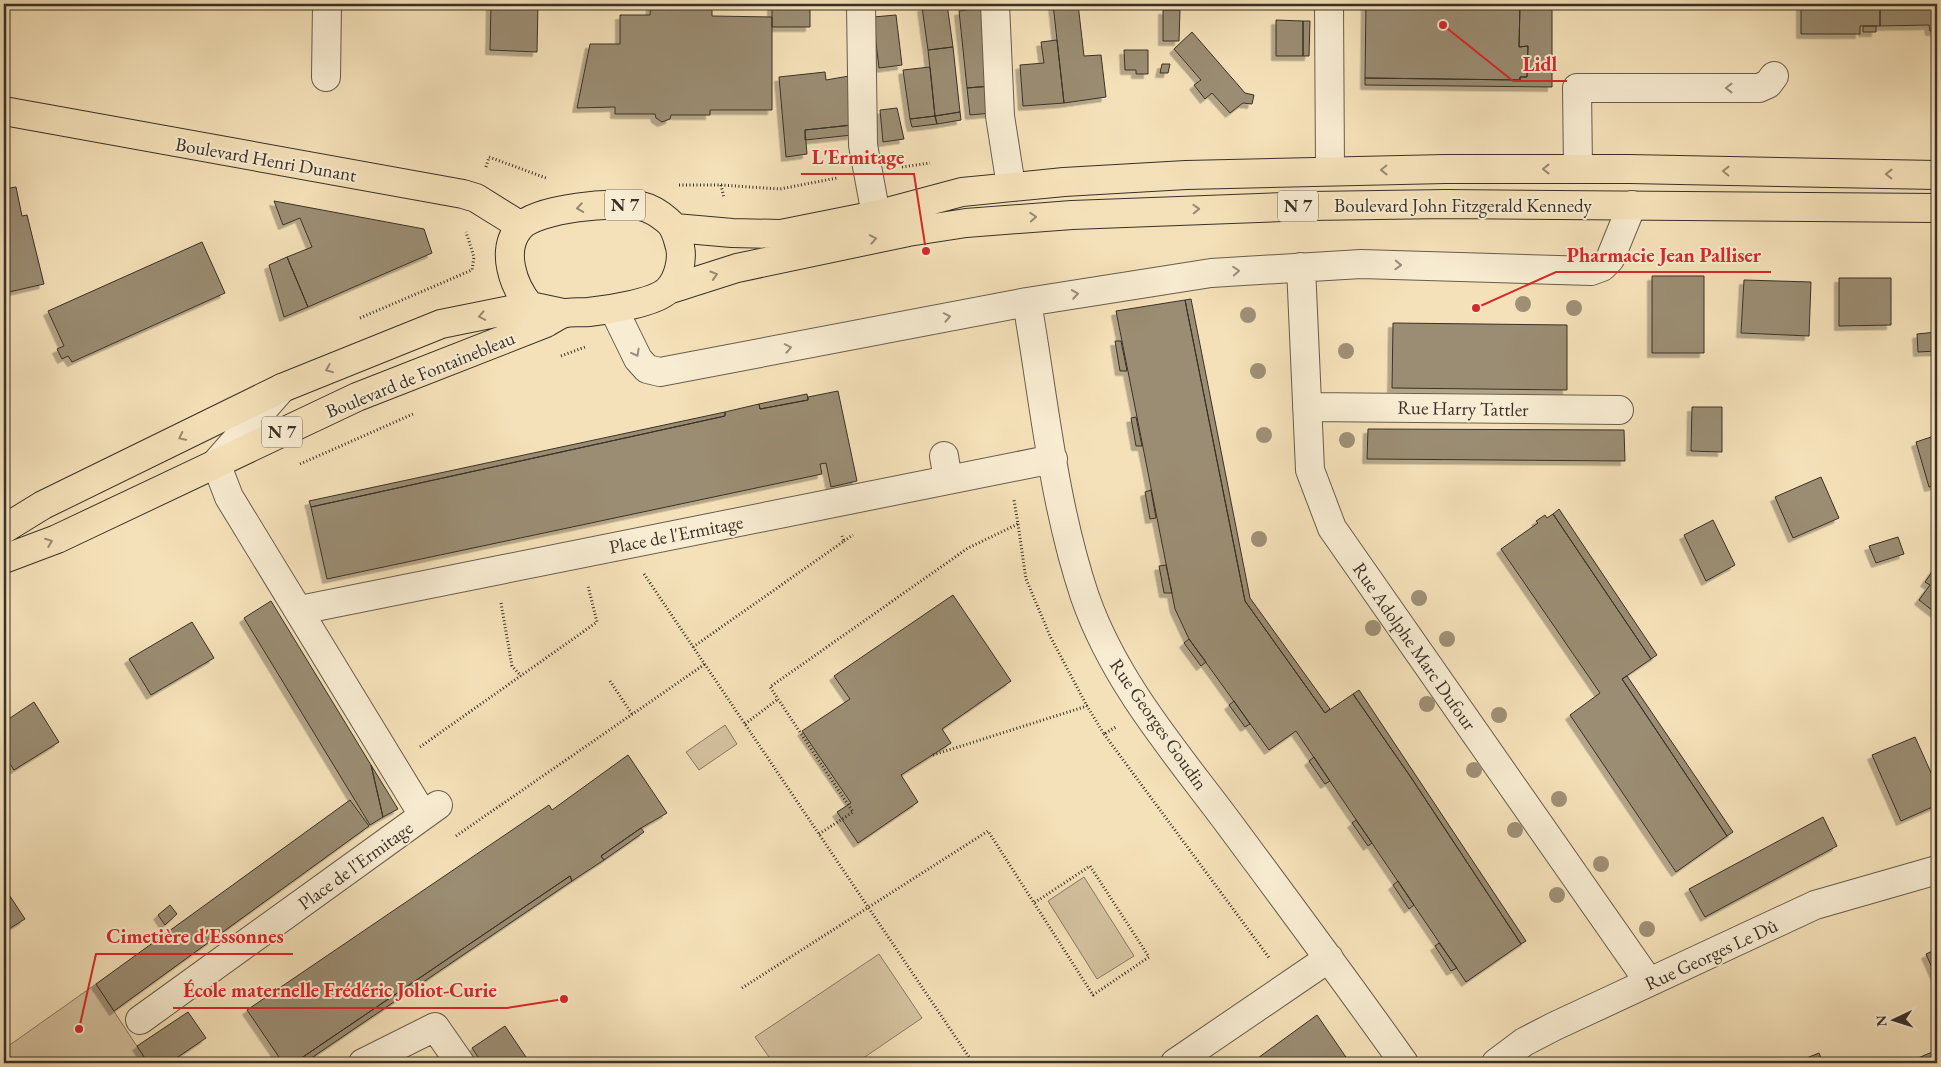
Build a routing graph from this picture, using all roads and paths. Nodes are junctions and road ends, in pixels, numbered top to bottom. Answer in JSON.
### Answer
{"nodes":[{"id":1,"x":327,"y":4,"type":"edge"},
{"id":2,"x":860,"y":4,"type":"edge"},
{"id":3,"x":995,"y":4,"type":"edge"},
{"id":4,"x":1329,"y":4,"type":"edge"},
{"id":5,"x":1774,"y":76,"type":"dead end"},
{"id":6,"x":326,"y":77,"type":"dead end"},
{"id":7,"x":4,"y":111,"type":"edge"},
{"id":8,"x":1578,"y":169,"type":"junction"},
{"id":9,"x":1330,"y":171,"type":"junction"},
{"id":10,"x":1937,"y":175,"type":"edge"},
{"id":11,"x":1011,"y":186,"type":"junction"},
{"id":12,"x":1632,"y":205,"type":"junction"},
{"id":13,"x":1937,"y":208,"type":"edge"},
{"id":14,"x":876,"y":215,"type":"junction"},
{"id":15,"x":521,"y":226,"type":"junction"},
{"id":16,"x":675,"y":228,"type":"junction"},
{"id":17,"x":1301,"y":267,"type":"junction"},
{"id":18,"x":668,"y":290,"type":"junction"},
{"id":19,"x":1027,"y":302,"type":"junction"},
{"id":20,"x":530,"y":306,"type":"junction"},
{"id":21,"x":614,"y":310,"type":"junction"},
{"id":22,"x":564,"y":313,"type":"junction"},
{"id":23,"x":282,"y":388,"type":"junction"},
{"id":24,"x":1307,"y":407,"type":"junction"},
{"id":25,"x":1619,"y":410,"type":"dead end"},
{"id":26,"x":1053,"y":459,"type":"junction"},
{"id":27,"x":216,"y":463,"type":"junction"},
{"id":28,"x":1009,"y":467,"type":"junction"},
{"id":29,"x":833,"y":503,"type":"junction"},
{"id":30,"x":1018,"y":524,"type":"junction"},
{"id":31,"x":4,"y":529,"type":"edge"},
{"id":32,"x":624,"y":545,"type":"junction"},
{"id":33,"x":580,"y":553,"type":"junction"},
{"id":34,"x":4,"y":559,"type":"edge"},
{"id":35,"x":495,"y":571,"type":"junction"},
{"id":36,"x":300,"y":610,"type":"junction"},
{"id":37,"x":693,"y":647,"type":"junction"},
{"id":38,"x":521,"y":676,"type":"junction"},
{"id":39,"x":610,"y":681,"type":"dead end"},
{"id":40,"x":778,"y":699,"type":"junction"},
{"id":41,"x":1087,"y":706,"type":"junction"},
{"id":42,"x":1143,"y":709,"type":"junction"},
{"id":43,"x":632,"y":714,"type":"dead end"},
{"id":44,"x":745,"y":724,"type":"junction"},
{"id":45,"x":1104,"y":734,"type":"junction"},
{"id":46,"x":933,"y":755,"type":"dead end"},
{"id":47,"x":393,"y":766,"type":"junction"},
{"id":48,"x":819,"y":834,"type":"junction"},
{"id":49,"x":1937,"y":870,"type":"edge"},
{"id":50,"x":1034,"y":903,"type":"junction"},
{"id":51,"x":868,"y":906,"type":"junction"},
{"id":52,"x":1329,"y":958,"type":"junction"},
{"id":53,"x":1649,"y":982,"type":"junction"},
{"id":54,"x":1289,"y":986,"type":"junction"},
{"id":55,"x":742,"y":988,"type":"dead end"},
{"id":56,"x":140,"y":1020,"type":"dead end"},
{"id":57,"x":363,"y":1063,"type":"edge"},
{"id":58,"x":460,"y":1063,"type":"edge"},
{"id":59,"x":973,"y":1063,"type":"edge"},
{"id":60,"x":1175,"y":1063,"type":"edge"},
{"id":61,"x":1404,"y":1063,"type":"edge"},
{"id":62,"x":1496,"y":1063,"type":"edge"}],
"edges":[{"from":1,"to":6,"type":"street"},
{"from":2,"to":14,"type":"street"},
{"from":3,"to":11,"type":"street"},
{"from":4,"to":9,"type":"street"},
{"from":5,"to":8,"type":"street","one_way":true},
{"from":7,"to":15,"type":"main road","name":"Boulevard Henri Dunant"},
{"from":8,"to":9,"type":"main road","name":"Boulevard John Fitzgerald Kennedy","number":"N 7","one_way":true},
{"from":10,"to":8,"type":"main road","name":"Boulevard John Fitzgerald Kennedy","number":"N 7","one_way":true},
{"from":9,"to":11,"type":"main road","name":"Boulevard John Fitzgerald Kennedy","number":"N 7"},
{"from":11,"to":14,"type":"main road","name":"Boulevard John Fitzgerald Kennedy","number":"N 7"},
{"from":12,"to":13,"type":"main road","name":"Boulevard John Fitzgerald Kennedy","number":"N 7"},
{"from":17,"to":12,"type":"street","one_way":true},
{"from":18,"to":12,"type":"main road","name":"Boulevard John Fitzgerald Kennedy","number":"N 7","one_way":true},
{"from":14,"to":16,"type":"main road","name":"Boulevard John Fitzgerald Kennedy","number":"N 7"},
{"from":16,"to":15,"type":"main road","number":"N 7","one_way":true},
{"from":15,"to":20,"type":"main road"},
{"from":16,"to":18,"type":"main road"},
{"from":19,"to":17,"type":"street","one_way":true},
{"from":17,"to":24,"type":"street","name":"Rue Adolphe Marc Dufour"},
{"from":18,"to":21,"type":"main road","name":"Boulevard John Fitzgerald Kennedy","number":"N 7"},
{"from":21,"to":19,"type":"street","one_way":true},
{"from":19,"to":26,"type":"street","name":"Rue Georges Goudin"},
{"from":20,"to":22,"type":"main road","name":"Boulevard John Fitzgerald Kennedy","number":"N 7"},
{"from":20,"to":23,"type":"main road","name":"Boulevard de Fontainebleau","number":"N 7","one_way":true},
{"from":21,"to":22,"type":"main road","name":"Boulevard John Fitzgerald Kennedy","number":"N 7"},
{"from":22,"to":27,"type":"main road","name":"Boulevard de Fontainebleau","number":"N 7"},
{"from":23,"to":27,"type":"street"},
{"from":23,"to":31,"type":"main road","name":"Boulevard de Fontainebleau","number":"N 7","one_way":true},
{"from":24,"to":25,"type":"street","name":"Rue Harry Tattler"},
{"from":24,"to":53,"type":"street","name":"Rue Adolphe Marc Dufour"},
{"from":26,"to":28,"type":"street","name":"Place de l'Ermitage"},
{"from":26,"to":42,"type":"street","name":"Rue Georges Goudin"},
{"from":34,"to":27,"type":"main road","name":"Boulevard de Fontainebleau","number":"N 7","one_way":true},
{"from":27,"to":36,"type":"street","name":"Place de l'Ermitage"},
{"from":28,"to":29,"type":"street","name":"Place de l'Ermitage"},
{"from":28,"to":30,"type":"path"},
{"from":29,"to":32,"type":"street","name":"Place de l'Ermitage"},
{"from":29,"to":37,"type":"path"},
{"from":30,"to":40,"type":"path"},
{"from":30,"to":41,"type":"path"},
{"from":32,"to":33,"type":"street","name":"Place de l'Ermitage"},
{"from":32,"to":37,"type":"path"},
{"from":33,"to":35,"type":"street","name":"Place de l'Ermitage"},
{"from":33,"to":38,"type":"path"},
{"from":35,"to":36,"type":"street","name":"Place de l'Ermitage"},
{"from":35,"to":38,"type":"path"},
{"from":36,"to":47,"type":"street","name":"Place de l'Ermitage"},
{"from":37,"to":44,"type":"path"},
{"from":38,"to":47,"type":"path"},
{"from":39,"to":43,"type":"path"},
{"from":40,"to":44,"type":"path"},
{"from":40,"to":48,"type":"path"},
{"from":41,"to":45,"type":"path"},
{"from":41,"to":46,"type":"path"},
{"from":42,"to":45,"type":"path"},
{"from":42,"to":52,"type":"street","name":"Rue Georges Goudin"},
{"from":44,"to":48,"type":"path"},
{"from":45,"to":54,"type":"path"},
{"from":47,"to":56,"type":"street","name":"Place de l'Ermitage"},
{"from":48,"to":51,"type":"path"},
{"from":49,"to":53,"type":"street","name":"Rue Georges Le Dû"},
{"from":50,"to":50,"type":"path"},
{"from":50,"to":51,"type":"path"},
{"from":51,"to":55,"type":"path"},
{"from":51,"to":59,"type":"path"},
{"from":52,"to":54,"type":"street"},
{"from":52,"to":61,"type":"street","name":"Rue Georges Goudin"},
{"from":53,"to":62,"type":"street","name":"Rue Georges Le Dû"},
{"from":54,"to":60,"type":"street"},
{"from":57,"to":58,"type":"street"}]}
